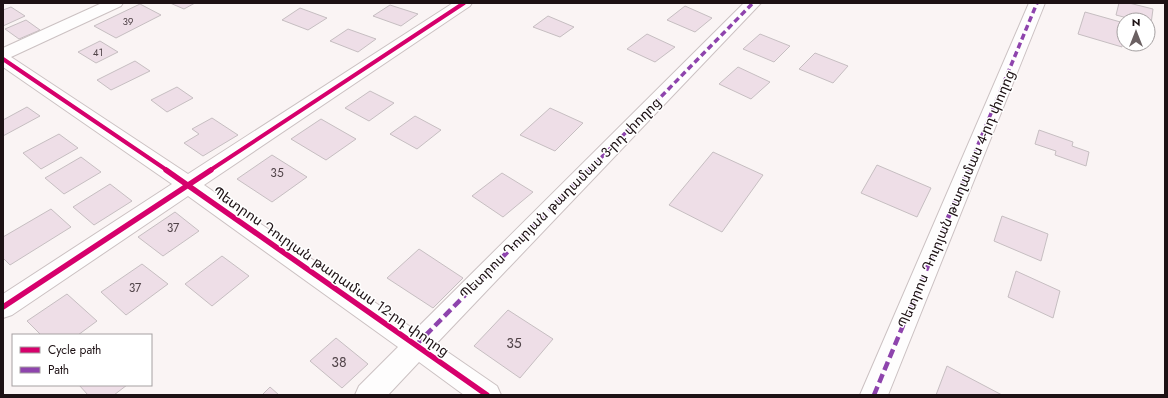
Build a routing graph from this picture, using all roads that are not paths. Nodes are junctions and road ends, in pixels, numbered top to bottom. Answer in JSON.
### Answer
{"nodes":[{"id":1,"x":115,"y":3,"type":"edge"},
{"id":2,"x":464,"y":3,"type":"edge"},
{"id":3,"x":753,"y":3,"type":"edge"},
{"id":4,"x":1037,"y":3,"type":"edge"},
{"id":5,"x":3,"y":54,"type":"edge"},
{"id":6,"x":3,"y":59,"type":"edge"},
{"id":7,"x":187,"y":184,"type":"junction"},
{"id":8,"x":3,"y":307,"type":"edge"},
{"id":9,"x":416,"y":345,"type":"junction"},
{"id":10,"x":369,"y":395,"type":"edge"},
{"id":11,"x":487,"y":395,"type":"edge"},
{"id":12,"x":874,"y":395,"type":"edge"}],
"edges":[{"from":1,"to":5,"type":"street"},
{"from":2,"to":7,"type":"street"},
{"from":3,"to":9,"type":"street","name":"Պետրոս Դուրյան թաղամաս 3-րդ փողոց"},
{"from":4,"to":12,"type":"street","name":"Պետրոս Դուրյան թաղամաս 4-րդ փողոց"},
{"from":6,"to":7,"type":"street","name":"Պետրոս Դուրյան թաղամաս 12-րդ փողոց"},
{"from":7,"to":8,"type":"street"},
{"from":7,"to":9,"type":"street","name":"Պետրոս Դուրյան թաղամաս 12-րդ փողոց"},
{"from":9,"to":10,"type":"street","name":"Պետրոս Դուրյան թաղամաս 3-րդ փողոց"},
{"from":9,"to":11,"type":"street","name":"Պետրոս Դուրյան թաղամաս 12-րդ փողոց"}]}
